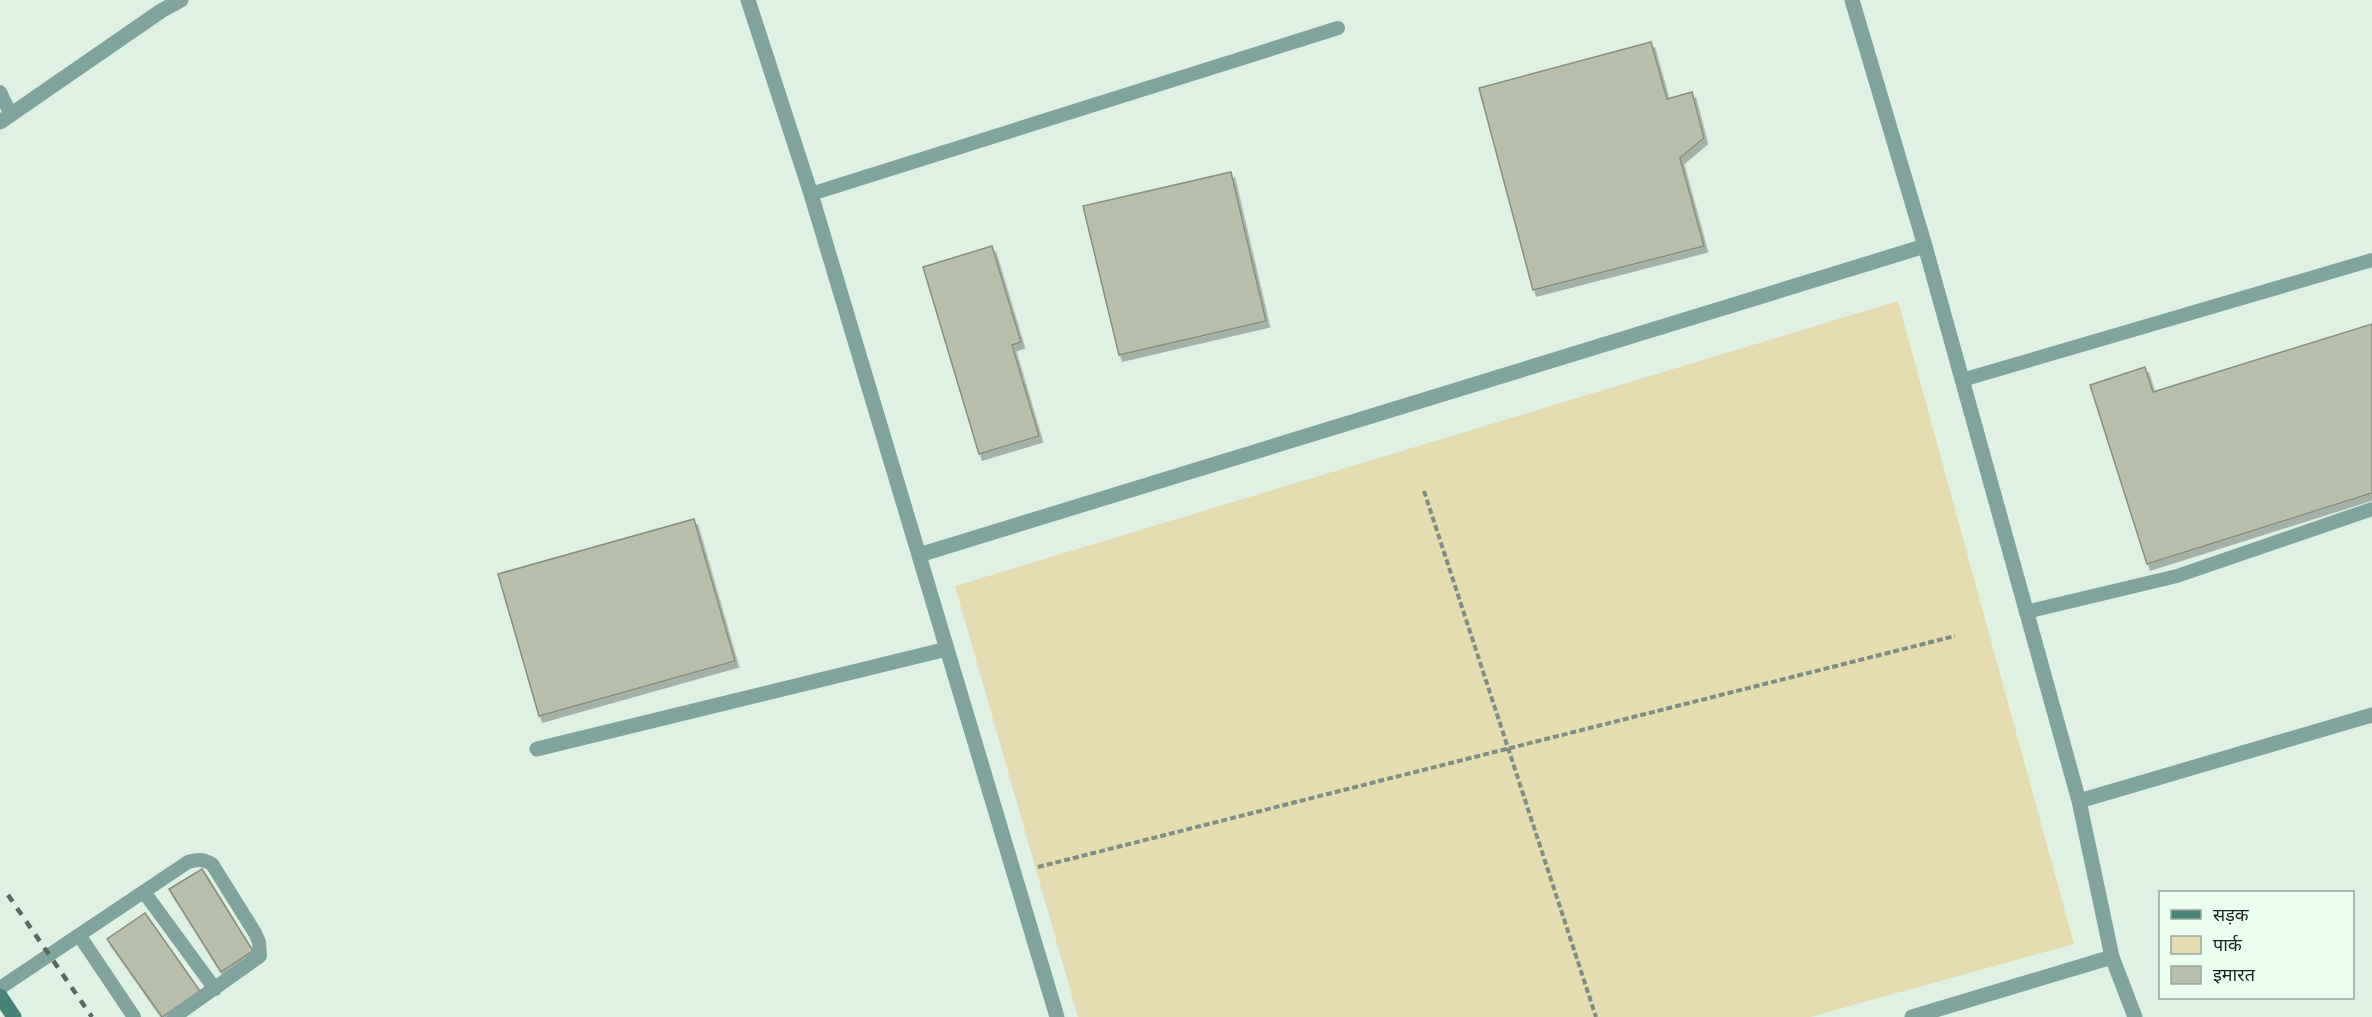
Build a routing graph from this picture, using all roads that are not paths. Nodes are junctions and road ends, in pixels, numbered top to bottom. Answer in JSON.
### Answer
{"nodes":[{"id":1,"x":748,"y":0,"type":"edge"},
{"id":2,"x":1852,"y":0,"type":"edge"},
{"id":3,"x":174,"y":2,"type":"edge"},
{"id":4,"x":1338,"y":28,"type":"dead end"},
{"id":5,"x":0,"y":92,"type":"edge"},
{"id":6,"x":6,"y":118,"type":"edge"},
{"id":7,"x":811,"y":194,"type":"junction"},
{"id":8,"x":1925,"y":246,"type":"junction"},
{"id":9,"x":2372,"y":260,"type":"edge"},
{"id":10,"x":1962,"y":380,"type":"junction"},
{"id":11,"x":2372,"y":509,"type":"edge"},
{"id":12,"x":919,"y":555,"type":"junction"},
{"id":13,"x":2026,"y":612,"type":"junction"},
{"id":14,"x":947,"y":649,"type":"junction"},
{"id":15,"x":2372,"y":715,"type":"edge"},
{"id":16,"x":537,"y":749,"type":"dead end"},
{"id":17,"x":2079,"y":801,"type":"junction"},
{"id":18,"x":144,"y":892,"type":"junction"},
{"id":19,"x":79,"y":935,"type":"junction"},
{"id":20,"x":2112,"y":957,"type":"junction"},
{"id":21,"x":0,"y":988,"type":"edge"},
{"id":22,"x":215,"y":989,"type":"junction"},
{"id":23,"x":0,"y":996,"type":"edge"},
{"id":24,"x":14,"y":1017,"type":"edge"},
{"id":25,"x":134,"y":1017,"type":"edge"},
{"id":26,"x":174,"y":1017,"type":"edge"},
{"id":27,"x":1057,"y":1017,"type":"edge"},
{"id":28,"x":1912,"y":1017,"type":"edge"},
{"id":29,"x":2135,"y":1017,"type":"edge"}],
"edges":[{"from":1,"to":7,"type":"street"},
{"from":2,"to":8,"type":"street"},
{"from":3,"to":6,"type":"street"},
{"from":4,"to":7,"type":"lane"},
{"from":5,"to":6,"type":"lane"},
{"from":7,"to":12,"type":"street"},
{"from":8,"to":10,"type":"street"},
{"from":8,"to":12,"type":"street"},
{"from":9,"to":10,"type":"lane"},
{"from":10,"to":13,"type":"street"},
{"from":11,"to":13,"type":"lane"},
{"from":12,"to":14,"type":"street"},
{"from":13,"to":17,"type":"street"},
{"from":14,"to":16,"type":"street"},
{"from":14,"to":27,"type":"street"},
{"from":15,"to":17,"type":"street"},
{"from":17,"to":20,"type":"street"},
{"from":18,"to":19,"type":"lane"},
{"from":18,"to":22,"type":"lane"},
{"from":18,"to":22,"type":"lane"},
{"from":19,"to":21,"type":"lane"},
{"from":19,"to":25,"type":"lane"},
{"from":20,"to":28,"type":"street"},
{"from":20,"to":29,"type":"street"},
{"from":22,"to":26,"type":"lane"},
{"from":23,"to":24,"type":"street"}]}
